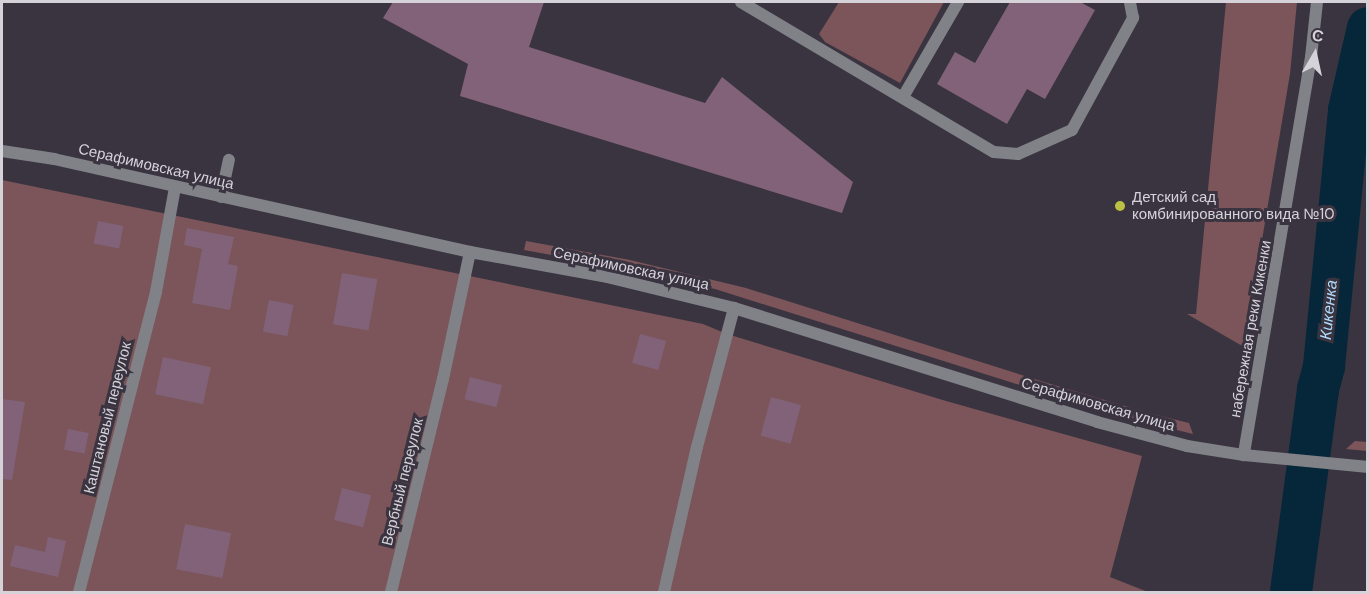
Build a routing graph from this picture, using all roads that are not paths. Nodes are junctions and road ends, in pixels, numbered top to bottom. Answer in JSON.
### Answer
{"nodes":[{"id":1,"x":741,"y":2,"type":"edge"},
{"id":2,"x":958,"y":2,"type":"edge"},
{"id":3,"x":1130,"y":2,"type":"edge"},
{"id":4,"x":1317,"y":2,"type":"edge"},
{"id":5,"x":903,"y":97,"type":"junction"},
{"id":6,"x":2,"y":151,"type":"edge"},
{"id":7,"x":229,"y":160,"type":"dead end"},
{"id":8,"x":175,"y":187,"type":"junction"},
{"id":9,"x":221,"y":197,"type":"junction"},
{"id":10,"x":470,"y":252,"type":"junction"},
{"id":11,"x":734,"y":308,"type":"junction"},
{"id":12,"x":1244,"y":455,"type":"junction"},
{"id":13,"x":1368,"y":467,"type":"edge"},
{"id":14,"x":79,"y":592,"type":"edge"},
{"id":15,"x":391,"y":592,"type":"edge"},
{"id":16,"x":664,"y":592,"type":"edge"}],
"edges":[{"from":1,"to":5,"type":"street"},
{"from":2,"to":5,"type":"street"},
{"from":3,"to":5,"type":"street"},
{"from":4,"to":12,"type":"street","name":"набережная реки Кикенки"},
{"from":6,"to":8,"type":"street","name":"Серафимовская улица"},
{"from":7,"to":9,"type":"street"},
{"from":8,"to":9,"type":"street","name":"Серафимовская улица"},
{"from":8,"to":14,"type":"street","name":"Каштановый переулок"},
{"from":9,"to":10,"type":"street","name":"Серафимовская улица"},
{"from":10,"to":11,"type":"street","name":"Серафимовская улица"},
{"from":10,"to":15,"type":"street","name":"Вербный переулок"},
{"from":11,"to":12,"type":"street","name":"Серафимовская улица"},
{"from":11,"to":16,"type":"street"},
{"from":12,"to":13,"type":"street"}]}
